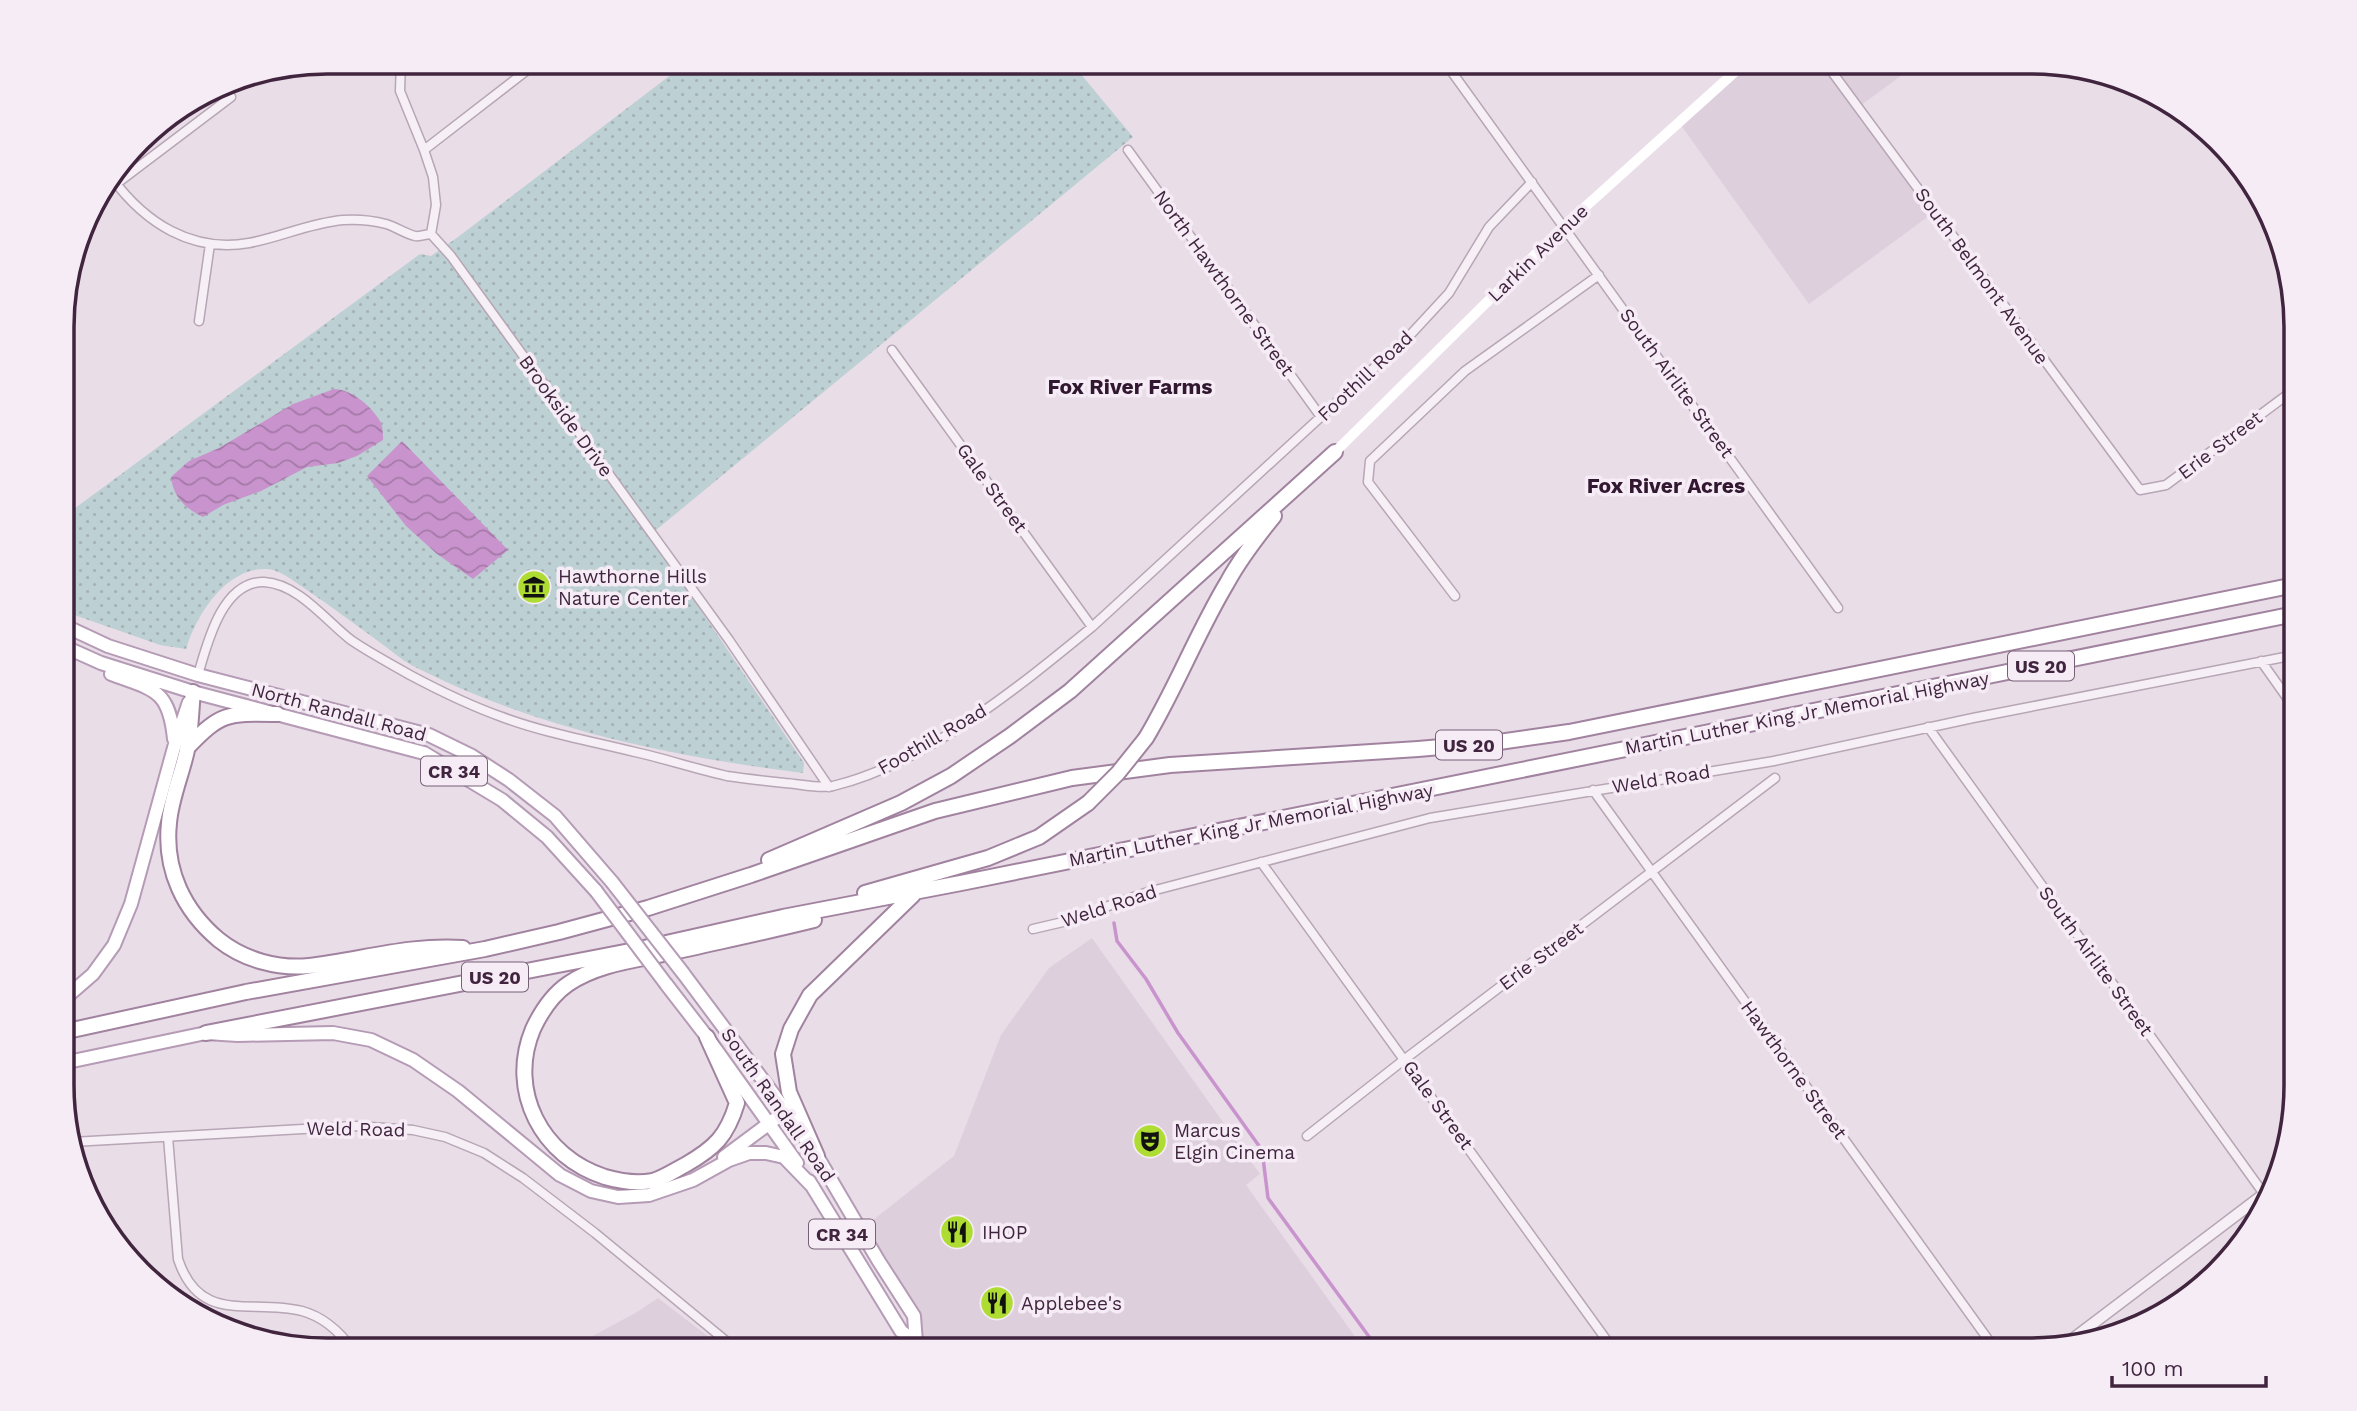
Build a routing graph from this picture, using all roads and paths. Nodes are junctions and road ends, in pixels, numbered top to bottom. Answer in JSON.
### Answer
{"nodes":[{"id":1,"x":401,"y":74,"type":"edge"},
{"id":2,"x":522,"y":74,"type":"edge"},
{"id":3,"x":1453,"y":74,"type":"edge"},
{"id":4,"x":1733,"y":74,"type":"edge"},
{"id":5,"x":1834,"y":74,"type":"edge"},
{"id":6,"x":231,"y":97,"type":"dead end"},
{"id":7,"x":424,"y":150,"type":"junction"},
{"id":8,"x":1128,"y":150,"type":"dead end"},
{"id":9,"x":125,"y":173,"type":"edge"},
{"id":10,"x":1531,"y":182,"type":"junction"},
{"id":11,"x":117,"y":184,"type":"edge"},
{"id":12,"x":1564,"y":226,"type":"junction"},
{"id":13,"x":431,"y":233,"type":"junction"},
{"id":14,"x":210,"y":244,"type":"junction"},
{"id":15,"x":1599,"y":275,"type":"junction"},
{"id":16,"x":199,"y":321,"type":"dead end"},
{"id":17,"x":892,"y":350,"type":"dead end"},
{"id":18,"x":2284,"y":397,"type":"edge"},
{"id":19,"x":1321,"y":417,"type":"junction"},
{"id":20,"x":1335,"y":452,"type":"junction"},
{"id":21,"x":2140,"y":490,"type":"joint"},
{"id":22,"x":2284,"y":587,"type":"edge"},
{"id":23,"x":1455,"y":596,"type":"dead end"},
{"id":24,"x":1838,"y":608,"type":"dead end"},
{"id":25,"x":2284,"y":616,"type":"edge"},
{"id":26,"x":1092,"y":627,"type":"junction"},
{"id":27,"x":74,"y":630,"type":"edge"},
{"id":28,"x":74,"y":651,"type":"edge"},
{"id":29,"x":74,"y":654,"type":"edge"},
{"id":30,"x":2284,"y":657,"type":"edge"},
{"id":31,"x":2261,"y":661,"type":"junction"},
{"id":32,"x":198,"y":675,"type":"junction"},
{"id":33,"x":193,"y":692,"type":"junction"},
{"id":34,"x":2284,"y":693,"type":"edge"},
{"id":35,"x":277,"y":714,"type":"junction"},
{"id":36,"x":1928,"y":727,"type":"junction"},
{"id":37,"x":181,"y":746,"type":"junction"},
{"id":38,"x":1775,"y":778,"type":"dead end"},
{"id":39,"x":829,"y":787,"type":"junction"},
{"id":40,"x":1593,"y":790,"type":"junction"},
{"id":41,"x":1261,"y":862,"type":"junction"},
{"id":42,"x":1651,"y":873,"type":"junction"},
{"id":43,"x":612,"y":882,"type":"joint"},
{"id":44,"x":961,"y":883,"type":"junction"},
{"id":45,"x":596,"y":891,"type":"joint"},
{"id":46,"x":913,"y":895,"type":"junction"},
{"id":47,"x":648,"y":908,"type":"junction"},
{"id":48,"x":783,"y":917,"type":"junction"},
{"id":49,"x":1033,"y":929,"type":"dead end"},
{"id":50,"x":485,"y":950,"type":"junction"},
{"id":51,"x":74,"y":991,"type":"edge"},
{"id":52,"x":74,"y":1029,"type":"edge"},
{"id":53,"x":206,"y":1033,"type":"junction"},
{"id":54,"x":707,"y":1037,"type":"junction"},
{"id":55,"x":1405,"y":1059,"type":"junction"},
{"id":56,"x":74,"y":1061,"type":"edge"},
{"id":57,"x":786,"y":1111,"type":"junction"},
{"id":58,"x":769,"y":1124,"type":"junction"},
{"id":59,"x":1307,"y":1136,"type":"dead end"},
{"id":60,"x":168,"y":1137,"type":"junction"},
{"id":61,"x":80,"y":1142,"type":"edge"},
{"id":62,"x":817,"y":1156,"type":"junction"},
{"id":63,"x":694,"y":1181,"type":"junction"},
{"id":64,"x":2262,"y":1186,"type":"edge"},
{"id":65,"x":813,"y":1187,"type":"junction"},
{"id":66,"x":2255,"y":1200,"type":"edge"},
{"id":67,"x":2088,"y":1331,"type":"edge"},
{"id":68,"x":344,"y":1338,"type":"edge"},
{"id":69,"x":722,"y":1338,"type":"edge"},
{"id":70,"x":909,"y":1338,"type":"edge"},
{"id":71,"x":917,"y":1338,"type":"edge"},
{"id":72,"x":1605,"y":1338,"type":"edge"},
{"id":73,"x":1987,"y":1338,"type":"edge"}],
"edges":[{"from":1,"to":7,"type":"street"},
{"from":2,"to":7,"type":"street"},
{"from":3,"to":10,"type":"street","name":"South Airlite Street"},
{"from":4,"to":12,"type":"main road","name":"Larkin Avenue"},
{"from":5,"to":21,"type":"street","name":"South Belmont Avenue"},
{"from":6,"to":9,"type":"street"},
{"from":7,"to":13,"type":"street"},
{"from":8,"to":19,"type":"street","name":"North Hawthorne Street"},
{"from":10,"to":12,"type":"street","name":"South Airlite Street"},
{"from":10,"to":19,"type":"street","name":"Foothill Road"},
{"from":11,"to":14,"type":"street"},
{"from":12,"to":15,"type":"street","name":"South Airlite Street"},
{"from":12,"to":20,"type":"main road","name":"Larkin Avenue"},
{"from":13,"to":14,"type":"street"},
{"from":13,"to":39,"type":"street","name":"Brookside Drive"},
{"from":14,"to":16,"type":"street"},
{"from":15,"to":23,"type":"street"},
{"from":15,"to":24,"type":"street","name":"South Airlite Street"},
{"from":17,"to":26,"type":"street","name":"Gale Street"},
{"from":18,"to":21,"type":"street","name":"Erie Street"},
{"from":19,"to":26,"type":"street","name":"Foothill Road"},
{"from":20,"to":47,"type":"highway"},
{"from":20,"to":48,"type":"highway","bridge":true},
{"from":22,"to":47,"type":"highway","name":"Martin Luther King Jr Memorial Highway","number":"US 20"},
{"from":25,"to":44,"type":"highway","name":"Martin Luther King Jr Memorial Highway","number":"US 20"},
{"from":26,"to":39,"type":"street","name":"Foothill Road"},
{"from":27,"to":32,"type":"main road","name":"North Randall Road","number":"CR 34"},
{"from":28,"to":33,"type":"main road","name":"North Randall Road","number":"CR 34"},
{"from":29,"to":37,"type":"main road"},
{"from":30,"to":31,"type":"street","name":"Weld Road"},
{"from":31,"to":34,"type":"street"},
{"from":31,"to":36,"type":"street","name":"Weld Road"},
{"from":32,"to":33,"type":"street","name":"Foothill Road"},
{"from":32,"to":39,"type":"street","name":"Foothill Road"},
{"from":32,"to":43,"type":"main road","name":"North Randall Road","number":"CR 34"},
{"from":33,"to":35,"type":"main road","name":"North Randall Road","number":"CR 34"},
{"from":33,"to":37,"type":"highway"},
{"from":35,"to":37,"type":"highway"},
{"from":35,"to":45,"type":"main road","name":"North Randall Road","number":"CR 34"},
{"from":36,"to":40,"type":"street","name":"Weld Road"},
{"from":36,"to":64,"type":"street","name":"South Airlite Street"},
{"from":37,"to":50,"type":"highway"},
{"from":37,"to":51,"type":"main road"},
{"from":38,"to":42,"type":"street","name":"Erie Street"},
{"from":40,"to":41,"type":"street","name":"Weld Road"},
{"from":40,"to":42,"type":"street","name":"Hawthorne Street"},
{"from":41,"to":49,"type":"street","name":"Weld Road"},
{"from":41,"to":55,"type":"street","name":"Gale Street"},
{"from":42,"to":55,"type":"street","name":"Erie Street"},
{"from":42,"to":73,"type":"street","name":"Hawthorne Street"},
{"from":43,"to":57,"type":"main road","name":"South Randall Road","number":"CR 34","bridge":true},
{"from":44,"to":46,"type":"highway"},
{"from":44,"to":48,"type":"highway","name":"Martin Luther King Jr Memorial Highway","number":"US 20"},
{"from":45,"to":54,"type":"main road","name":"South Randall Road","number":"CR 34","bridge":true},
{"from":46,"to":54,"type":"highway"},
{"from":46,"to":62,"type":"highway"},
{"from":47,"to":50,"type":"highway","name":"Martin Luther King Jr Memorial Highway","number":"US 20"},
{"from":48,"to":53,"type":"highway","name":"Martin Luther King Jr Memorial Highway","number":"US 20"},
{"from":50,"to":52,"type":"highway","number":"US 20"},
{"from":53,"to":56,"type":"main road","number":"US 20"},
{"from":53,"to":63,"type":"main road"},
{"from":54,"to":58,"type":"main road","name":"South Randall Road","number":"CR 34"},
{"from":55,"to":59,"type":"street","name":"Erie Street"},
{"from":55,"to":72,"type":"street","name":"Gale Street"},
{"from":57,"to":58,"type":"main road"},
{"from":57,"to":62,"type":"main road","name":"South Randall Road","number":"CR 34"},
{"from":58,"to":63,"type":"main road"},
{"from":58,"to":65,"type":"main road","name":"South Randall Road","number":"CR 34"},
{"from":60,"to":61,"type":"street","name":"Weld Road"},
{"from":60,"to":68,"type":"street"},
{"from":60,"to":69,"type":"street","name":"Weld Road"},
{"from":62,"to":71,"type":"main road","name":"South Randall Road","number":"CR 34"},
{"from":63,"to":65,"type":"main road"},
{"from":65,"to":70,"type":"main road","name":"South Randall Road","number":"CR 34"},
{"from":66,"to":67,"type":"street"}]}
